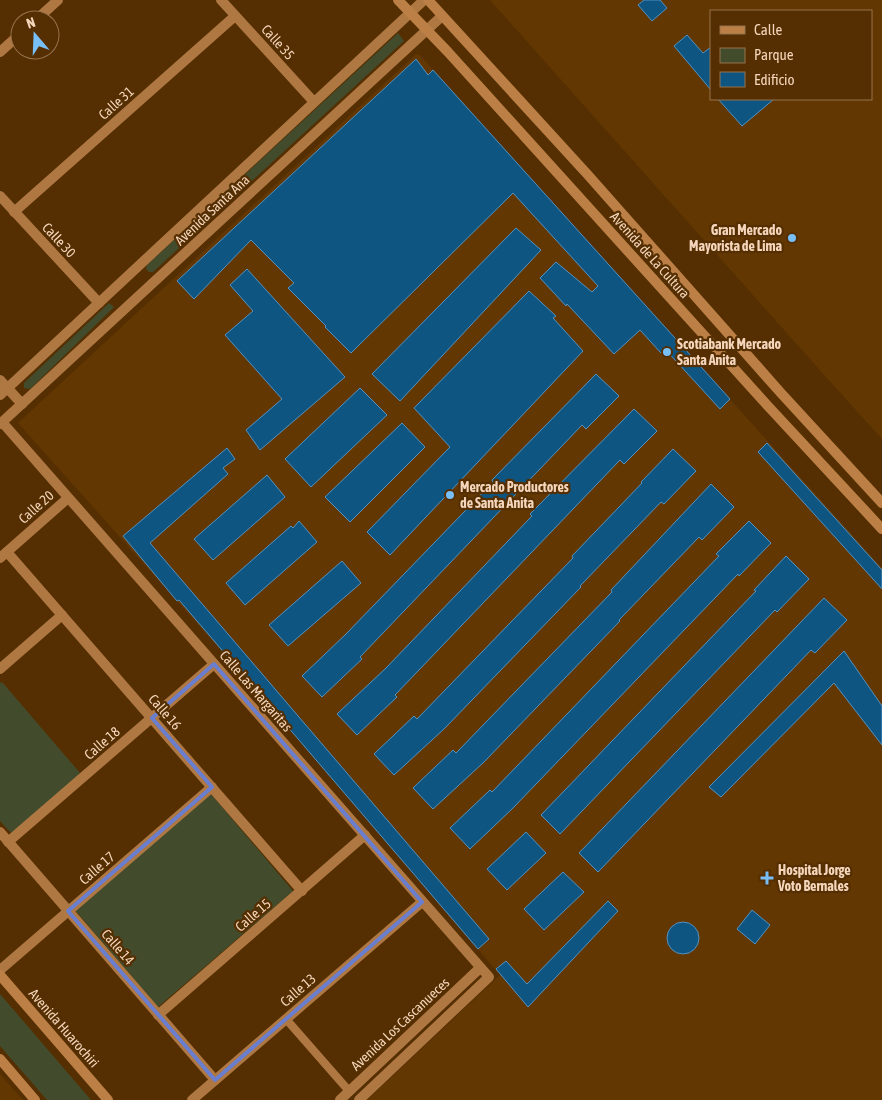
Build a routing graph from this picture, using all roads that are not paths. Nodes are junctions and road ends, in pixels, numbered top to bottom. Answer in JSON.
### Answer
{"nodes":[{"id":1,"x":58,"y":0,"type":"edge"},
{"id":2,"x":221,"y":0,"type":"edge"},
{"id":3,"x":398,"y":0,"type":"edge"},
{"id":4,"x":426,"y":0,"type":"edge"},
{"id":5,"x":47,"y":10,"type":"edge"},
{"id":6,"x":410,"y":13,"type":"junction"},
{"id":7,"x":235,"y":16,"type":"junction"},
{"id":8,"x":442,"y":16,"type":"junction"},
{"id":9,"x":427,"y":30,"type":"junction"},
{"id":10,"x":10,"y":43,"type":"edge"},
{"id":11,"x":0,"y":52,"type":"edge"},
{"id":12,"x":314,"y":102,"type":"junction"},
{"id":13,"x":0,"y":196,"type":"edge"},
{"id":14,"x":14,"y":212,"type":"junction"},
{"id":15,"x":99,"y":303,"type":"junction"},
{"id":16,"x":0,"y":380,"type":"edge"},
{"id":17,"x":4,"y":392,"type":"edge"},
{"id":18,"x":22,"y":404,"type":"junction"},
{"id":19,"x":1,"y":423,"type":"edge"},
{"id":20,"x":68,"y":498,"type":"junction"},
{"id":21,"x":882,"y":503,"type":"edge"},
{"id":22,"x":882,"y":529,"type":"edge"},
{"id":23,"x":3,"y":555,"type":"edge"},
{"id":24,"x":62,"y":615,"type":"junction"},
{"id":25,"x":214,"y":664,"type":"junction"},
{"id":26,"x":0,"y":669,"type":"edge"},
{"id":27,"x":152,"y":718,"type":"junction"},
{"id":28,"x":212,"y":787,"type":"junction"},
{"id":29,"x":0,"y":832,"type":"edge"},
{"id":30,"x":365,"y":835,"type":"junction"},
{"id":31,"x":8,"y":842,"type":"junction"},
{"id":32,"x":302,"y":890,"type":"junction"},
{"id":33,"x":422,"y":902,"type":"junction"},
{"id":34,"x":68,"y":911,"type":"junction"},
{"id":35,"x":480,"y":968,"type":"junction"},
{"id":36,"x":0,"y":970,"type":"edge"},
{"id":37,"x":0,"y":974,"type":"edge"},
{"id":38,"x":488,"y":978,"type":"joint"},
{"id":39,"x":439,"y":1006,"type":"junction"},
{"id":40,"x":158,"y":1014,"type":"junction"},
{"id":41,"x":448,"y":1016,"type":"junction"},
{"id":42,"x":286,"y":1019,"type":"junction"},
{"id":43,"x":401,"y":1042,"type":"junction"},
{"id":44,"x":410,"y":1051,"type":"junction"},
{"id":45,"x":0,"y":1059,"type":"edge"},
{"id":46,"x":215,"y":1080,"type":"junction"},
{"id":47,"x":349,"y":1091,"type":"junction"},
{"id":48,"x":35,"y":1100,"type":"edge"},
{"id":49,"x":108,"y":1100,"type":"edge"},
{"id":50,"x":192,"y":1100,"type":"edge"},
{"id":51,"x":340,"y":1100,"type":"edge"},
{"id":52,"x":358,"y":1100,"type":"edge"}],
"edges":[{"from":1,"to":5,"type":"street"},
{"from":2,"to":7,"type":"street","name":"Calle 35"},
{"from":3,"to":6,"type":"main road","name":"Avenida de La Cultura"},
{"from":4,"to":6,"type":"street","name":"Avenida Santa Ana"},
{"from":4,"to":8,"type":"main road","name":"Avenida de La Cultura"},
{"from":6,"to":9,"type":"main road","name":"Avenida de La Cultura"},
{"from":6,"to":12,"type":"street","name":"Avenida Santa Ana"},
{"from":7,"to":12,"type":"street","name":"Calle 35"},
{"from":7,"to":14,"type":"street","name":"Calle 31"},
{"from":8,"to":9,"type":"street","name":"Avenida Santa Ana"},
{"from":8,"to":21,"type":"main road","name":"Avenida de La Cultura"},
{"from":9,"to":18,"type":"street","name":"Avenida Santa Ana"},
{"from":9,"to":22,"type":"main road","name":"Avenida de La Cultura"},
{"from":10,"to":11,"type":"street"},
{"from":12,"to":15,"type":"street","name":"Avenida Santa Ana"},
{"from":13,"to":14,"type":"street","name":"Calle 30"},
{"from":14,"to":15,"type":"street","name":"Calle 30"},
{"from":15,"to":17,"type":"street","name":"Avenida Santa Ana"},
{"from":16,"to":17,"type":"street"},
{"from":17,"to":18,"type":"street"},
{"from":18,"to":19,"type":"street","name":"Avenida Santa Ana"},
{"from":19,"to":20,"type":"street","name":"Calle Las Margaritas"},
{"from":20,"to":23,"type":"street","name":"Calle 20"},
{"from":20,"to":25,"type":"street","name":"Calle Las Margaritas"},
{"from":23,"to":24,"type":"street","name":"Calle 16"},
{"from":24,"to":26,"type":"street"},
{"from":24,"to":27,"type":"street","name":"Calle 16"},
{"from":25,"to":27,"type":"street","name":"Calle 18"},
{"from":25,"to":30,"type":"street","name":"Calle Las Margaritas"},
{"from":27,"to":28,"type":"street","name":"Calle 16"},
{"from":27,"to":31,"type":"street","name":"Calle 18"},
{"from":28,"to":32,"type":"street","name":"Calle 16"},
{"from":28,"to":34,"type":"street","name":"Calle 17"},
{"from":29,"to":31,"type":"street","name":"Calle 14"},
{"from":30,"to":32,"type":"street","name":"Calle 15"},
{"from":30,"to":33,"type":"street","name":"Calle Las Margaritas"},
{"from":31,"to":34,"type":"street","name":"Calle 14"},
{"from":32,"to":40,"type":"street","name":"Calle 15"},
{"from":33,"to":35,"type":"street","name":"Calle Las Margaritas"},
{"from":33,"to":42,"type":"street","name":"Calle 13"},
{"from":34,"to":36,"type":"street","name":"Calle 17"},
{"from":34,"to":40,"type":"street","name":"Calle 14"},
{"from":35,"to":38,"type":"street","name":"Calle Las Margaritas"},
{"from":35,"to":39,"type":"street","name":"Avenida Los Cascanueces"},
{"from":37,"to":49,"type":"main road","name":"Avenida Huarochiri"},
{"from":38,"to":41,"type":"street","name":"Avenida Los Cascanueces"},
{"from":39,"to":41,"type":"street"},
{"from":39,"to":43,"type":"street","name":"Avenida Los Cascanueces"},
{"from":40,"to":46,"type":"street","name":"Calle 14"},
{"from":41,"to":44,"type":"street","name":"Avenida Los Cascanueces"},
{"from":42,"to":46,"type":"street","name":"Calle 13"},
{"from":42,"to":47,"type":"street"},
{"from":43,"to":44,"type":"street"},
{"from":43,"to":47,"type":"street","name":"Avenida Los Cascanueces"},
{"from":44,"to":52,"type":"street","name":"Avenida Los Cascanueces"},
{"from":45,"to":48,"type":"main road"},
{"from":46,"to":50,"type":"street","name":"Calle 13"},
{"from":47,"to":51,"type":"street","name":"Avenida Los Cascanueces"}]}
